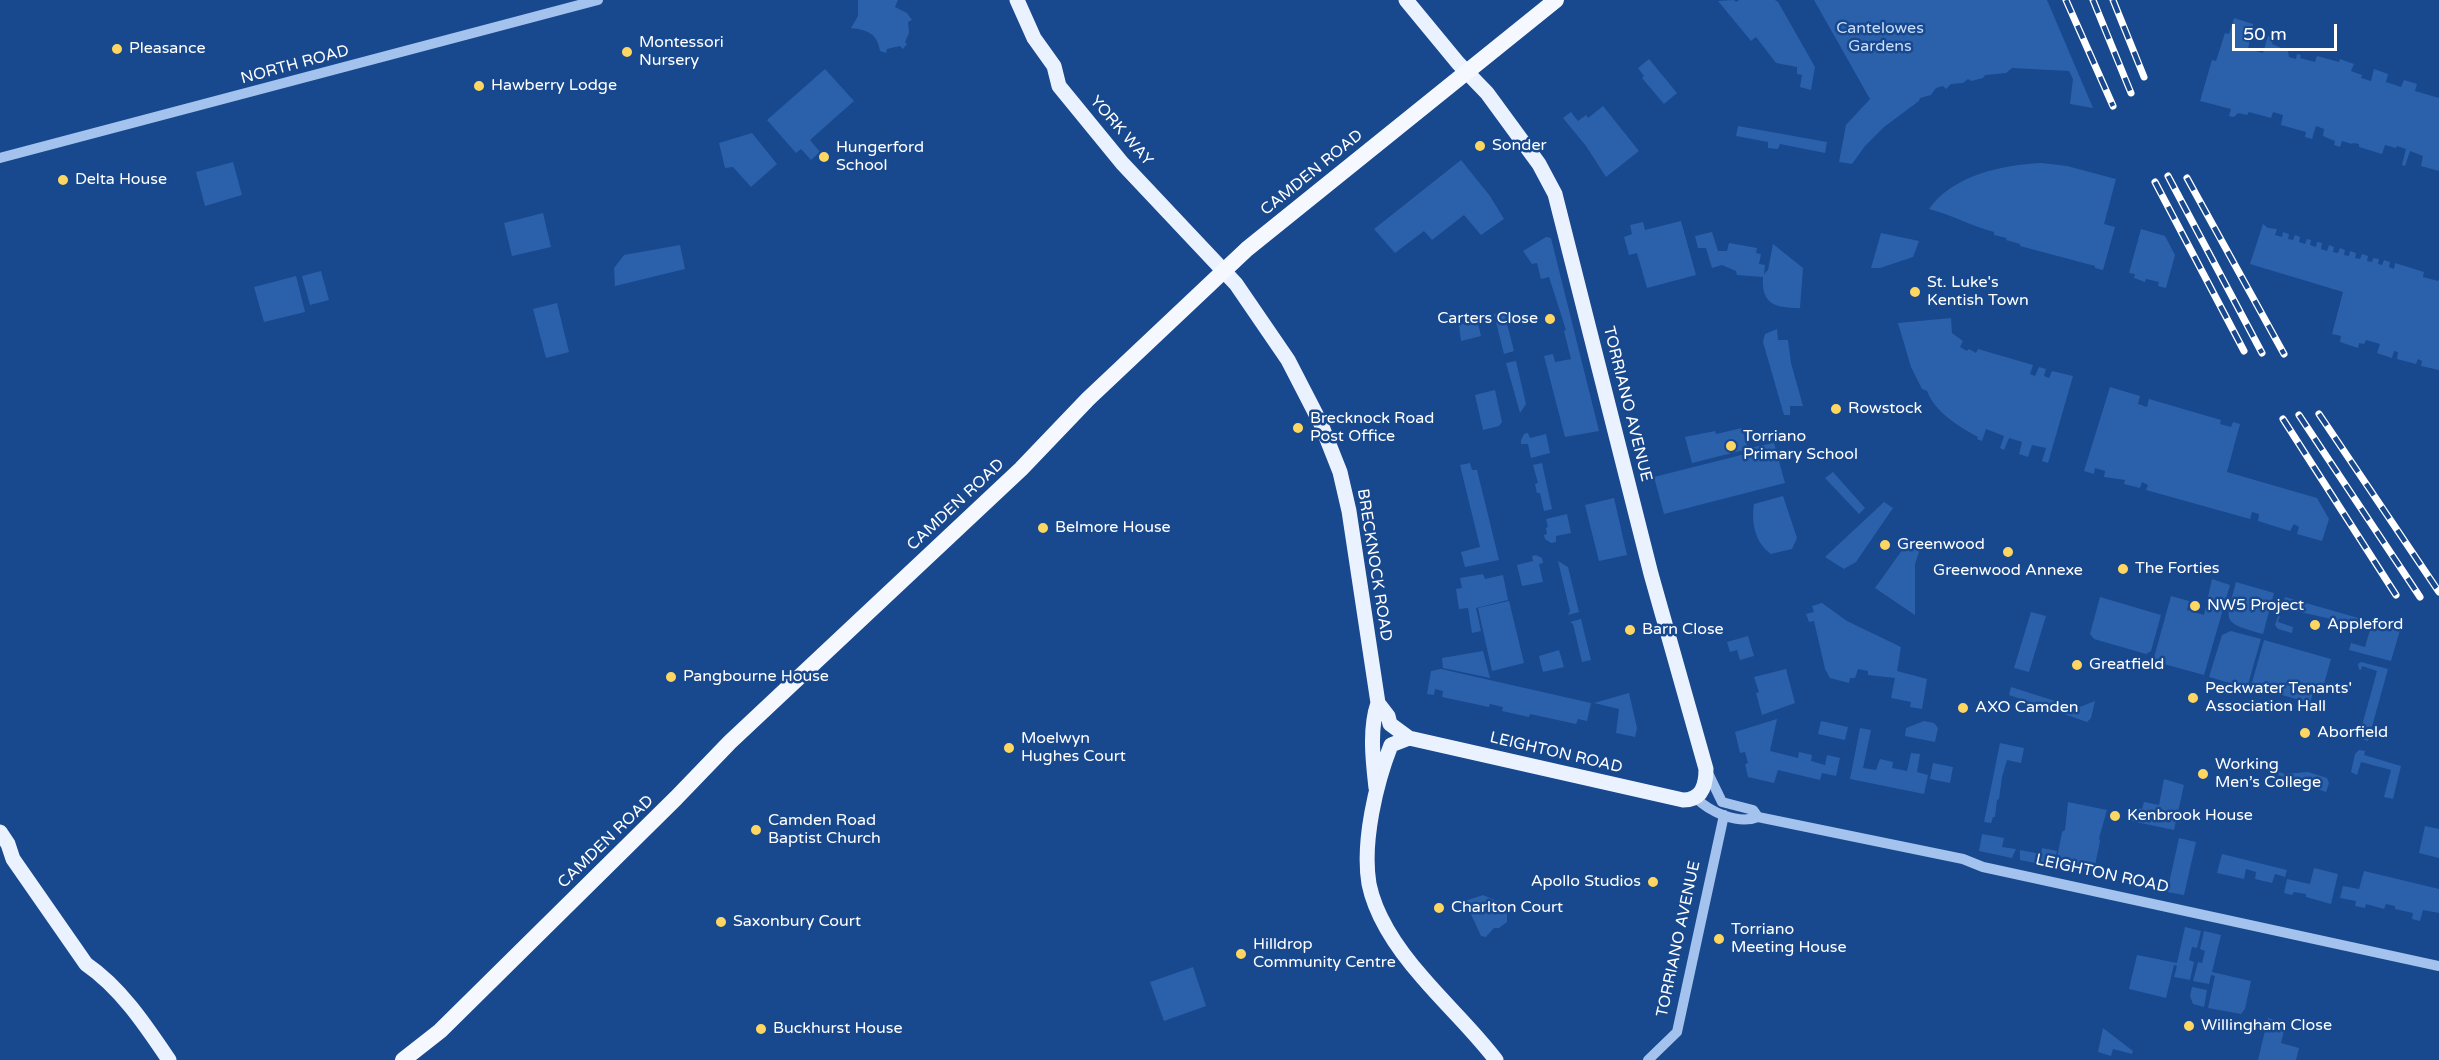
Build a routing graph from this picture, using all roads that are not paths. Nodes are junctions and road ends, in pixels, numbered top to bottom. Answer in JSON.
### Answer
{"nodes":[{"id":1,"x":598,"y":0,"type":"edge"},
{"id":2,"x":1017,"y":0,"type":"edge"},
{"id":3,"x":1407,"y":0,"type":"edge"},
{"id":4,"x":1556,"y":0,"type":"edge"},
{"id":5,"x":1466,"y":72,"type":"junction"},
{"id":6,"x":0,"y":158,"type":"edge"},
{"id":7,"x":1223,"y":270,"type":"junction"},
{"id":8,"x":1378,"y":703,"type":"junction"},
{"id":9,"x":1409,"y":738,"type":"junction"},
{"id":10,"x":1706,"y":769,"type":"junction"},
{"id":11,"x":1376,"y":788,"type":"junction"},
{"id":12,"x":1696,"y":798,"type":"junction"},
{"id":13,"x":1724,"y":815,"type":"junction"},
{"id":14,"x":1758,"y":817,"type":"junction"},
{"id":15,"x":0,"y":832,"type":"edge"},
{"id":16,"x":2439,"y":966,"type":"edge"},
{"id":17,"x":169,"y":1060,"type":"edge"},
{"id":18,"x":403,"y":1060,"type":"edge"},
{"id":19,"x":1496,"y":1060,"type":"edge"},
{"id":20,"x":1648,"y":1060,"type":"edge"}],
"edges":[{"from":1,"to":6,"type":"street","name":"NORTH ROAD"},
{"from":2,"to":7,"type":"main road","name":"YORK WAY"},
{"from":3,"to":5,"type":"main road","name":"TORRIANO AVENUE"},
{"from":4,"to":5,"type":"highway","name":"CAMDEN ROAD"},
{"from":5,"to":7,"type":"highway","name":"CAMDEN ROAD"},
{"from":5,"to":10,"type":"main road","name":"TORRIANO AVENUE"},
{"from":7,"to":8,"type":"main road","name":"BRECKNOCK ROAD"},
{"from":7,"to":18,"type":"highway","name":"CAMDEN ROAD"},
{"from":8,"to":9,"type":"main road"},
{"from":8,"to":11,"type":"main road","name":"BRECKNOCK ROAD"},
{"from":9,"to":11,"type":"main road","name":"BRECKNOCK ROAD"},
{"from":9,"to":12,"type":"main road","name":"LEIGHTON ROAD"},
{"from":10,"to":12,"type":"main road"},
{"from":10,"to":14,"type":"street","name":"LEIGHTON ROAD"},
{"from":11,"to":19,"type":"main road","name":"BRECKNOCK ROAD"},
{"from":12,"to":13,"type":"street","name":"LEIGHTON ROAD"},
{"from":13,"to":14,"type":"street","name":"LEIGHTON ROAD"},
{"from":13,"to":20,"type":"street","name":"TORRIANO AVENUE"},
{"from":14,"to":16,"type":"street","name":"LEIGHTON ROAD"},
{"from":15,"to":17,"type":"main road"}]}
